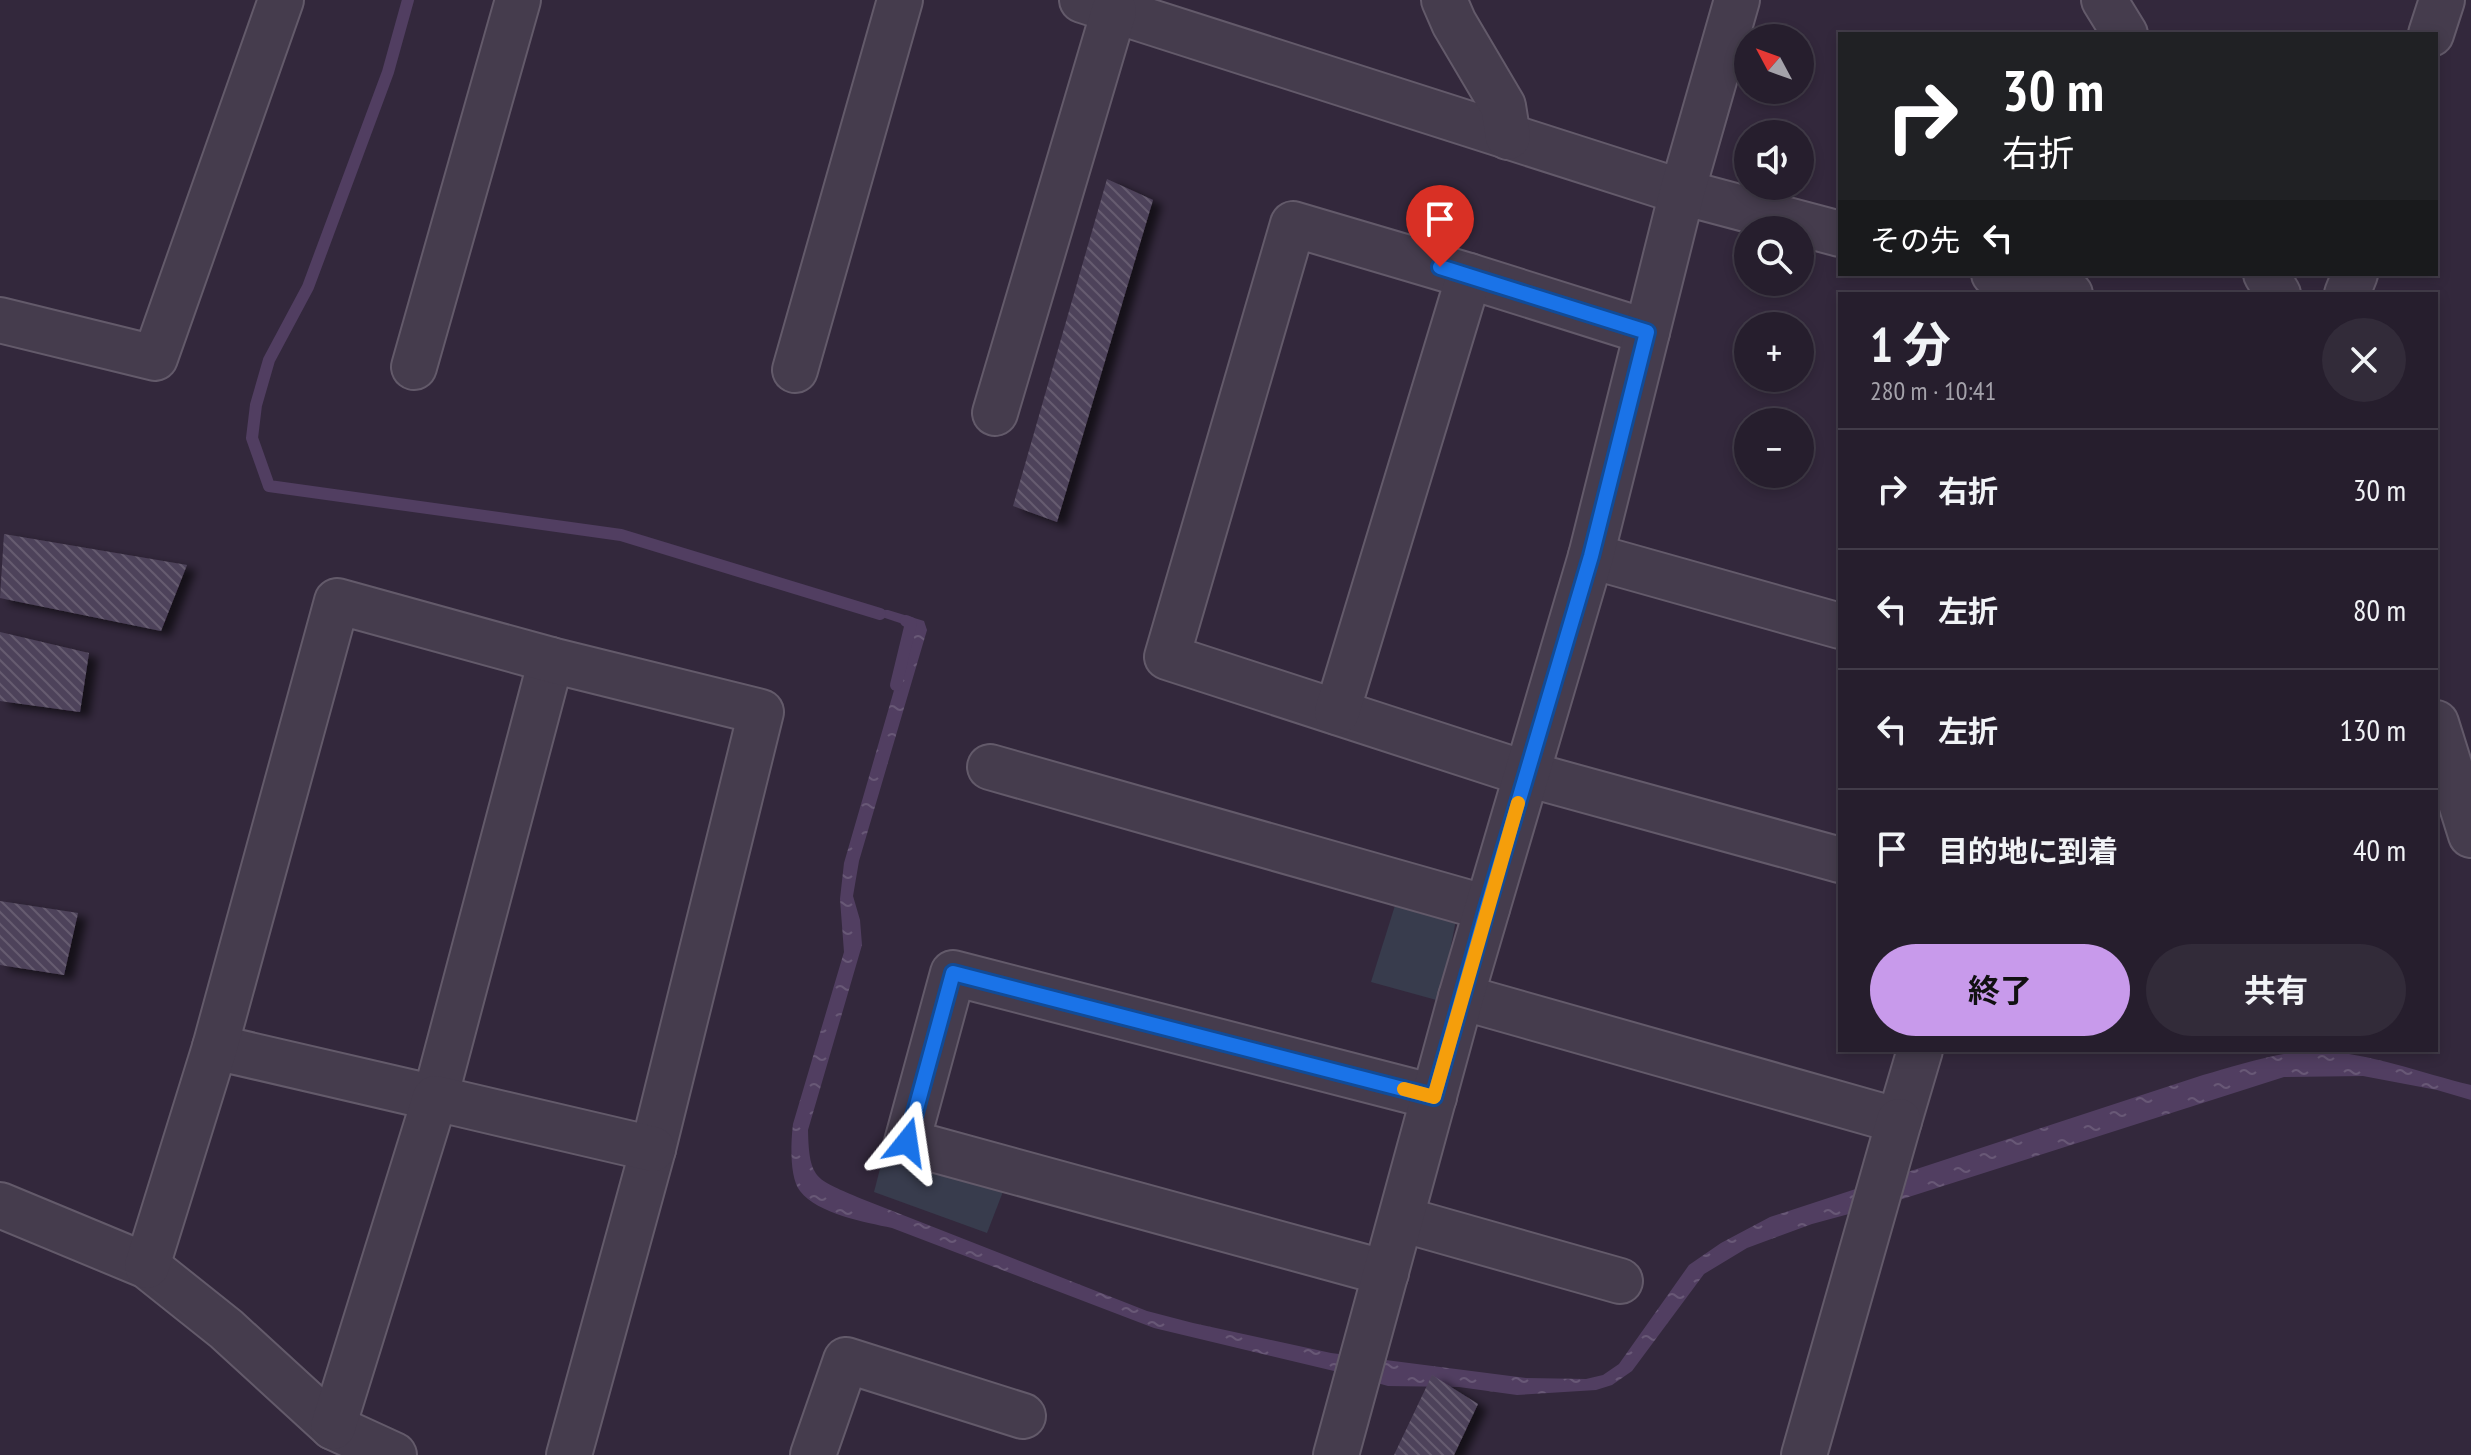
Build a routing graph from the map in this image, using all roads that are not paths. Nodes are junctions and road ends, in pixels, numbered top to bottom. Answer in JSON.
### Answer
{"nodes":[{"id":1,"x":281,"y":0,"type":"edge"},
{"id":2,"x":518,"y":0,"type":"edge"},
{"id":3,"x":900,"y":0,"type":"edge"},
{"id":4,"x":1444,"y":0,"type":"edge"},
{"id":5,"x":1737,"y":0,"type":"edge"},
{"id":6,"x":2104,"y":0,"type":"edge"},
{"id":7,"x":2442,"y":0,"type":"edge"},
{"id":8,"x":1098,"y":6,"type":"edge"},
{"id":9,"x":2124,"y":32,"type":"edge"},
{"id":10,"x":2432,"y":32,"type":"edge"},
{"id":11,"x":1508,"y":137,"type":"junction"},
{"id":12,"x":1682,"y":192,"type":"junction"},
{"id":13,"x":1838,"y":233,"type":"edge"},
{"id":14,"x":1469,"y":276,"type":"junction"},
{"id":15,"x":2002,"y":276,"type":"edge"},
{"id":16,"x":2062,"y":292,"type":"edge"},
{"id":17,"x":0,"y":320,"type":"edge"},
{"id":18,"x":1647,"y":332,"type":"junction"},
{"id":19,"x":414,"y":367,"type":"dead end"},
{"id":20,"x":795,"y":370,"type":"dead end"},
{"id":21,"x":995,"y":413,"type":"dead end"},
{"id":22,"x":1591,"y":556,"type":"junction"},
{"id":23,"x":1838,"y":625,"type":"edge"},
{"id":24,"x":551,"y":660,"type":"junction"},
{"id":25,"x":1337,"y":712,"type":"junction"},
{"id":26,"x":2438,"y":729,"type":"edge"},
{"id":27,"x":990,"y":767,"type":"dead end"},
{"id":28,"x":1527,"y":774,"type":"junction"},
{"id":29,"x":2471,"y":835,"type":"edge"},
{"id":30,"x":1838,"y":859,"type":"edge"},
{"id":31,"x":1487,"y":908,"type":"junction"},
{"id":32,"x":1461,"y":997,"type":"junction"},
{"id":33,"x":215,"y":1047,"type":"junction"},
{"id":34,"x":1919,"y":1052,"type":"edge"},
{"id":35,"x":1434,"y":1097,"type":"junction"},
{"id":36,"x":435,"y":1098,"type":"junction"},
{"id":37,"x":1899,"y":1121,"type":"junction"},
{"id":38,"x":653,"y":1149,"type":"junction"},
{"id":39,"x":0,"y":1205,"type":"edge"},
{"id":40,"x":1401,"y":1219,"type":"junction"},
{"id":41,"x":147,"y":1266,"type":"junction"},
{"id":42,"x":1386,"y":1273,"type":"junction"},
{"id":43,"x":1620,"y":1281,"type":"dead end"},
{"id":44,"x":1023,"y":1416,"type":"dead end"},
{"id":45,"x":333,"y":1427,"type":"junction"},
{"id":46,"x":394,"y":1455,"type":"edge"},
{"id":47,"x":569,"y":1455,"type":"edge"},
{"id":48,"x":813,"y":1455,"type":"edge"},
{"id":49,"x":1336,"y":1455,"type":"edge"},
{"id":50,"x":1804,"y":1455,"type":"edge"}],
"edges":[{"from":1,"to":17,"type":"street"},
{"from":2,"to":19,"type":"street"},
{"from":3,"to":20,"type":"street"},
{"from":4,"to":11,"type":"street"},
{"from":5,"to":12,"type":"street"},
{"from":6,"to":9,"type":"street"},
{"from":7,"to":10,"type":"street"},
{"from":8,"to":11,"type":"street"},
{"from":8,"to":21,"type":"street"},
{"from":11,"to":12,"type":"street"},
{"from":12,"to":13,"type":"street"},
{"from":12,"to":18,"type":"street"},
{"from":14,"to":18,"type":"street"},
{"from":14,"to":25,"type":"street"},
{"from":14,"to":25,"type":"street"},
{"from":15,"to":16,"type":"street"},
{"from":18,"to":22,"type":"street"},
{"from":22,"to":23,"type":"street"},
{"from":22,"to":28,"type":"street"},
{"from":24,"to":33,"type":"street"},
{"from":24,"to":36,"type":"street"},
{"from":24,"to":38,"type":"street"},
{"from":25,"to":28,"type":"street"},
{"from":26,"to":29,"type":"street"},
{"from":27,"to":31,"type":"street"},
{"from":28,"to":30,"type":"street"},
{"from":28,"to":31,"type":"street"},
{"from":31,"to":32,"type":"street"},
{"from":32,"to":35,"type":"street"},
{"from":32,"to":37,"type":"street"},
{"from":33,"to":36,"type":"street"},
{"from":33,"to":41,"type":"street"},
{"from":34,"to":37,"type":"street"},
{"from":35,"to":40,"type":"street"},
{"from":35,"to":42,"type":"street"},
{"from":36,"to":38,"type":"street"},
{"from":36,"to":45,"type":"street"},
{"from":37,"to":50,"type":"street"},
{"from":38,"to":47,"type":"street"},
{"from":39,"to":41,"type":"street"},
{"from":40,"to":42,"type":"street"},
{"from":40,"to":43,"type":"street"},
{"from":41,"to":45,"type":"street"},
{"from":42,"to":49,"type":"street"},
{"from":44,"to":48,"type":"street"},
{"from":45,"to":46,"type":"street"}]}
